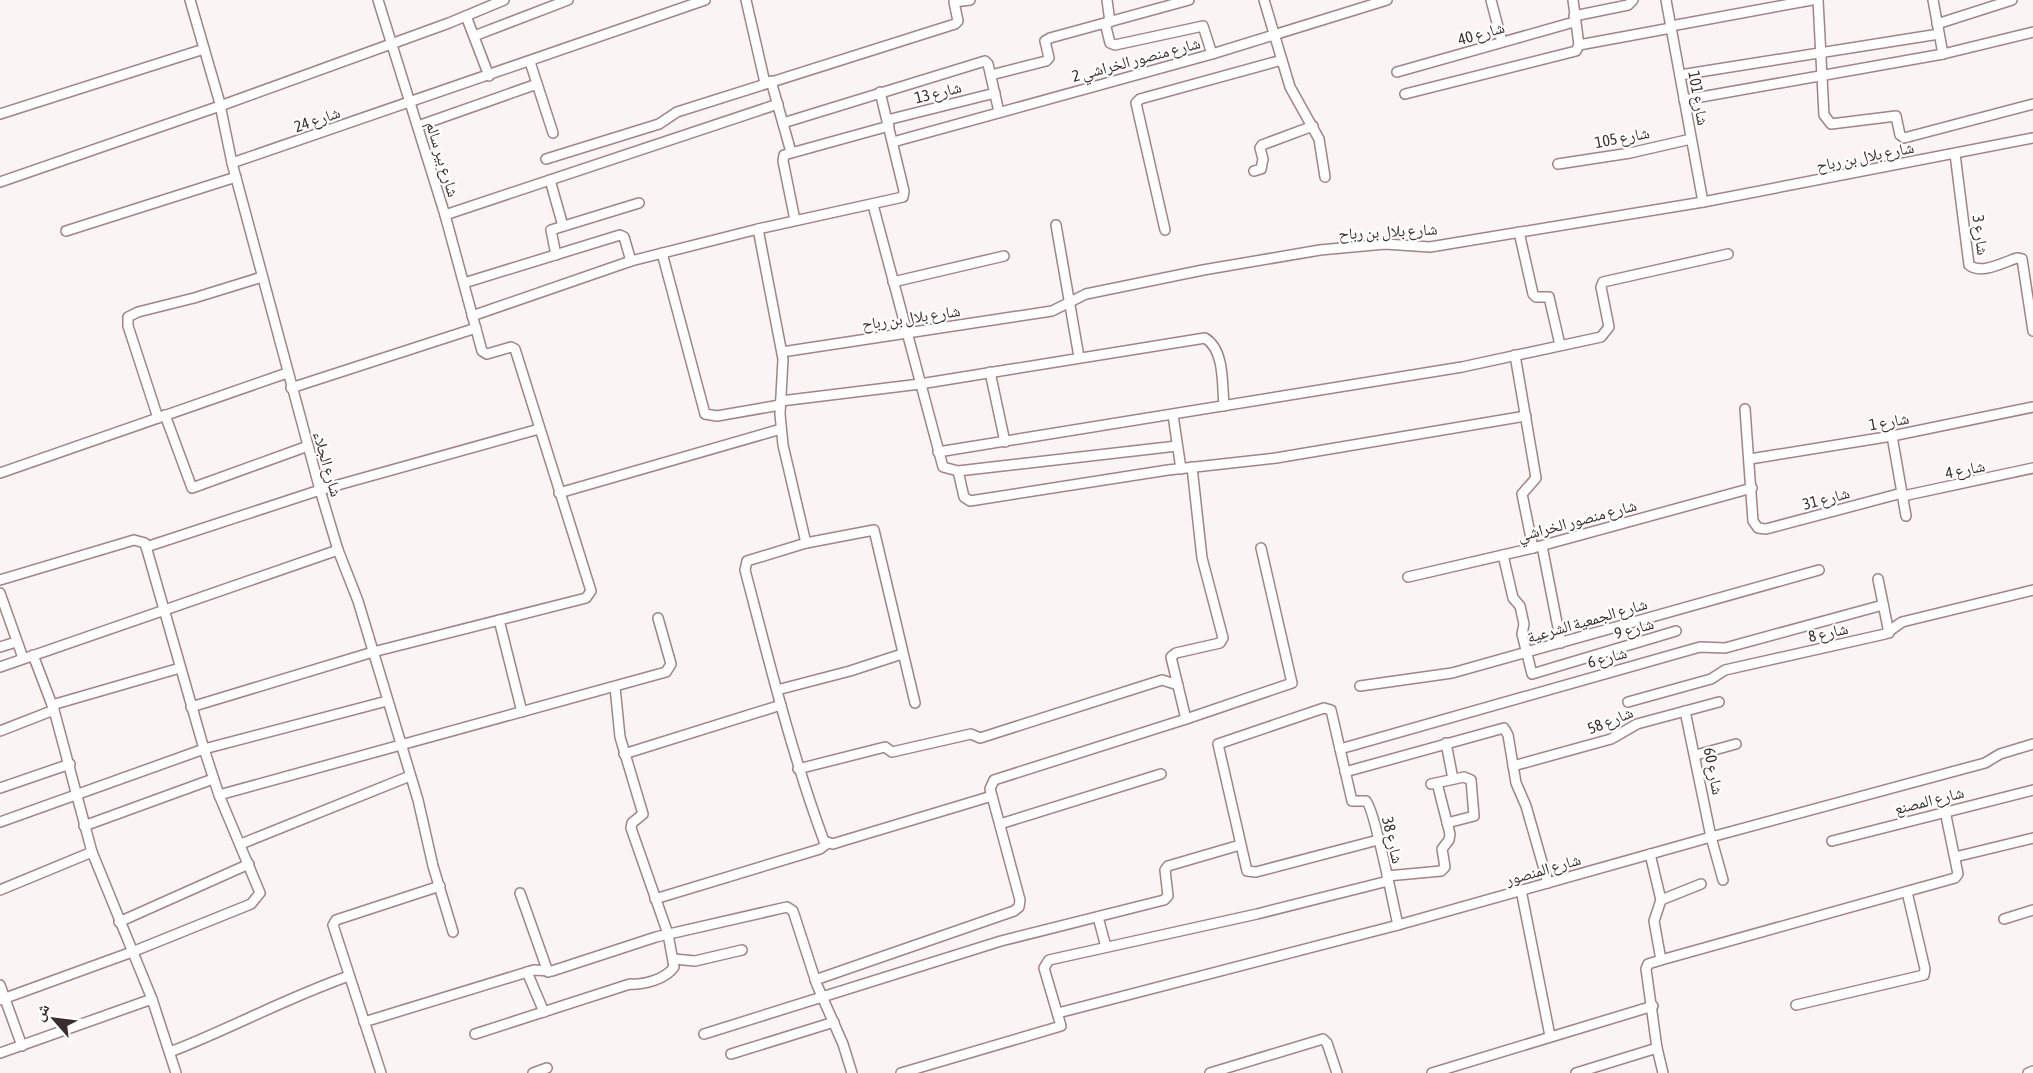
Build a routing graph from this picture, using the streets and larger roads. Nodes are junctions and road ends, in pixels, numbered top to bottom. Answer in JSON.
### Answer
{"nodes":[{"id":1,"x":190,"y":0,"type":"edge"},
{"id":2,"x":378,"y":0,"type":"edge"},
{"id":3,"x":504,"y":0,"type":"edge"},
{"id":4,"x":568,"y":0,"type":"edge"},
{"id":5,"x":705,"y":0,"type":"edge"},
{"id":6,"x":746,"y":0,"type":"edge"},
{"id":7,"x":970,"y":0,"type":"edge"},
{"id":8,"x":1107,"y":0,"type":"edge"},
{"id":9,"x":1189,"y":0,"type":"edge"},
{"id":10,"x":1264,"y":0,"type":"edge"},
{"id":11,"x":1386,"y":0,"type":"edge"},
{"id":12,"x":1491,"y":0,"type":"edge"},
{"id":13,"x":1573,"y":0,"type":"edge"},
{"id":14,"x":1633,"y":0,"type":"edge"},
{"id":15,"x":1666,"y":0,"type":"edge"},
{"id":16,"x":1812,"y":0,"type":"edge"},
{"id":17,"x":1818,"y":0,"type":"edge"},
{"id":18,"x":1933,"y":0,"type":"edge"},
{"id":19,"x":2012,"y":0,"type":"edge"},
{"id":20,"x":1360,"y":4,"type":"edge"},
{"id":21,"x":466,"y":16,"type":"junction"},
{"id":22,"x":1574,"y":19,"type":"junction"},
{"id":23,"x":1108,"y":22,"type":"junction"},
{"id":24,"x":1671,"y":27,"type":"junction"},
{"id":25,"x":1938,"y":29,"type":"junction"},
{"id":26,"x":2033,"y":32,"type":"edge"},
{"id":27,"x":1274,"y":34,"type":"junction"},
{"id":28,"x":474,"y":36,"type":"junction"},
{"id":29,"x":1502,"y":42,"type":"junction"},
{"id":30,"x":392,"y":43,"type":"junction"},
{"id":31,"x":1579,"y":45,"type":"junction"},
{"id":32,"x":204,"y":49,"type":"junction"},
{"id":33,"x":1820,"y":53,"type":"junction"},
{"id":34,"x":1212,"y":54,"type":"junction"},
{"id":35,"x":1943,"y":54,"type":"junction"},
{"id":36,"x":1282,"y":60,"type":"junction"},
{"id":37,"x":530,"y":62,"type":"junction"},
{"id":38,"x":1397,"y":72,"type":"dead end"},
{"id":39,"x":991,"y":75,"type":"junction"},
{"id":40,"x":1680,"y":75,"type":"junction"},
{"id":41,"x":489,"y":76,"type":"junction"},
{"id":42,"x":1821,"y":77,"type":"junction"},
{"id":43,"x":768,"y":82,"type":"junction"},
{"id":44,"x":537,"y":84,"type":"junction"},
{"id":45,"x":880,"y":92,"type":"junction"},
{"id":46,"x":995,"y":93,"type":"junction"},
{"id":47,"x":1405,"y":94,"type":"dead end"},
{"id":48,"x":1684,"y":99,"type":"junction"},
{"id":49,"x":411,"y":103,"type":"junction"},
{"id":50,"x":778,"y":104,"type":"junction"},
{"id":51,"x":2033,"y":104,"type":"edge"},
{"id":52,"x":220,"y":106,"type":"junction"},
{"id":53,"x":999,"y":112,"type":"junction"},
{"id":54,"x":0,"y":114,"type":"edge"},
{"id":55,"x":783,"y":123,"type":"junction"},
{"id":56,"x":888,"y":123,"type":"junction"},
{"id":57,"x":418,"y":126,"type":"junction"},
{"id":58,"x":1313,"y":126,"type":"junction"},
{"id":59,"x":553,"y":133,"type":"dead end"},
{"id":60,"x":2033,"y":138,"type":"edge"},
{"id":61,"x":1691,"y":139,"type":"junction"},
{"id":62,"x":893,"y":142,"type":"junction"},
{"id":63,"x":791,"y":152,"type":"junction"},
{"id":64,"x":1955,"y":154,"type":"junction"},
{"id":65,"x":546,"y":159,"type":"dead end"},
{"id":66,"x":232,"y":163,"type":"junction"},
{"id":67,"x":1558,"y":164,"type":"dead end"},
{"id":68,"x":1254,"y":171,"type":"dead end"},
{"id":69,"x":236,"y":177,"type":"junction"},
{"id":70,"x":1325,"y":177,"type":"dead end"},
{"id":71,"x":550,"y":180,"type":"junction"},
{"id":72,"x":0,"y":182,"type":"edge"},
{"id":73,"x":1703,"y":202,"type":"junction"},
{"id":74,"x":639,"y":203,"type":"dead end"},
{"id":75,"x":873,"y":205,"type":"junction"},
{"id":76,"x":445,"y":215,"type":"junction"},
{"id":77,"x":795,"y":220,"type":"junction"},
{"id":78,"x":1056,"y":225,"type":"dead end"},
{"id":79,"x":563,"y":226,"type":"junction"},
{"id":80,"x":758,"y":229,"type":"junction"},
{"id":81,"x":1165,"y":230,"type":"dead end"},
{"id":82,"x":66,"y":231,"type":"dead end"},
{"id":83,"x":1519,"y":232,"type":"junction"},
{"id":84,"x":662,"y":253,"type":"junction"},
{"id":85,"x":1728,"y":254,"type":"dead end"},
{"id":86,"x":556,"y":255,"type":"junction"},
{"id":87,"x":1004,"y":256,"type":"dead end"},
{"id":88,"x":631,"y":261,"type":"junction"},
{"id":89,"x":262,"y":277,"type":"junction"},
{"id":90,"x":893,"y":282,"type":"junction"},
{"id":91,"x":464,"y":283,"type":"junction"},
{"id":92,"x":1071,"y":302,"type":"junction"},
{"id":93,"x":472,"y":316,"type":"junction"},
{"id":94,"x":476,"y":328,"type":"junction"},
{"id":95,"x":2033,"y":331,"type":"edge"},
{"id":96,"x":906,"y":332,"type":"junction"},
{"id":97,"x":1560,"y":345,"type":"junction"},
{"id":98,"x":782,"y":352,"type":"junction"},
{"id":99,"x":1515,"y":355,"type":"junction"},
{"id":100,"x":1079,"y":357,"type":"junction"},
{"id":101,"x":990,"y":372,"type":"junction"},
{"id":102,"x":287,"y":373,"type":"junction"},
{"id":103,"x":920,"y":384,"type":"junction"},
{"id":104,"x":291,"y":388,"type":"junction"},
{"id":105,"x":781,"y":403,"type":"junction"},
{"id":106,"x":1224,"y":406,"type":"junction"},
{"id":107,"x":2033,"y":407,"type":"edge"},
{"id":108,"x":1745,"y":409,"type":"dead end"},
{"id":109,"x":1173,"y":414,"type":"junction"},
{"id":110,"x":1526,"y":416,"type":"junction"},
{"id":111,"x":161,"y":417,"type":"junction"},
{"id":112,"x":539,"y":429,"type":"junction"},
{"id":113,"x":781,"y":429,"type":"junction"},
{"id":114,"x":1892,"y":436,"type":"junction"},
{"id":115,"x":1005,"y":441,"type":"junction"},
{"id":116,"x":1178,"y":446,"type":"junction"},
{"id":117,"x":308,"y":447,"type":"junction"},
{"id":118,"x":938,"y":452,"type":"junction"},
{"id":119,"x":1750,"y":459,"type":"junction"},
{"id":120,"x":1192,"y":467,"type":"junction"},
{"id":121,"x":2033,"y":468,"type":"edge"},
{"id":122,"x":1181,"y":469,"type":"junction"},
{"id":123,"x":958,"y":471,"type":"junction"},
{"id":124,"x":0,"y":473,"type":"edge"},
{"id":125,"x":1752,"y":488,"type":"junction"},
{"id":126,"x":320,"y":490,"type":"junction"},
{"id":127,"x":559,"y":493,"type":"junction"},
{"id":128,"x":1903,"y":495,"type":"junction"},
{"id":129,"x":1906,"y":516,"type":"dead end"},
{"id":130,"x":806,"y":543,"type":"junction"},
{"id":131,"x":146,"y":547,"type":"junction"},
{"id":132,"x":1537,"y":547,"type":"junction"},
{"id":133,"x":1261,"y":548,"type":"dead end"},
{"id":134,"x":338,"y":550,"type":"junction"},
{"id":135,"x":1503,"y":555,"type":"junction"},
{"id":136,"x":1820,"y":570,"type":"dead end"},
{"id":137,"x":1408,"y":577,"type":"dead end"},
{"id":138,"x":1878,"y":579,"type":"dead end"},
{"id":139,"x":0,"y":580,"type":"edge"},
{"id":140,"x":2033,"y":590,"type":"edge"},
{"id":141,"x":0,"y":593,"type":"edge"},
{"id":142,"x":1883,"y":605,"type":"junction"},
{"id":143,"x":163,"y":609,"type":"junction"},
{"id":144,"x":658,"y":618,"type":"dead end"},
{"id":145,"x":499,"y":621,"type":"junction"},
{"id":146,"x":1676,"y":631,"type":"dead end"},
{"id":147,"x":1889,"y":633,"type":"junction"},
{"id":148,"x":16,"y":642,"type":"junction"},
{"id":149,"x":1561,"y":644,"type":"junction"},
{"id":150,"x":0,"y":647,"type":"edge"},
{"id":151,"x":373,"y":652,"type":"junction"},
{"id":152,"x":902,"y":654,"type":"junction"},
{"id":153,"x":1527,"y":654,"type":"junction"},
{"id":154,"x":33,"y":655,"type":"junction"},
{"id":155,"x":1590,"y":657,"type":"junction"},
{"id":156,"x":23,"y":658,"type":"junction"},
{"id":157,"x":0,"y":667,"type":"edge"},
{"id":158,"x":180,"y":668,"type":"junction"},
{"id":159,"x":1595,"y":675,"type":"junction"},
{"id":160,"x":1178,"y":686,"type":"junction"},
{"id":161,"x":1360,"y":686,"type":"dead end"},
{"id":162,"x":615,"y":687,"type":"junction"},
{"id":163,"x":777,"y":690,"type":"junction"},
{"id":164,"x":387,"y":701,"type":"junction"},
{"id":165,"x":1628,"y":702,"type":"dead end"},
{"id":166,"x":1719,"y":702,"type":"dead end"},
{"id":167,"x":915,"y":703,"type":"dead end"},
{"id":168,"x":781,"y":705,"type":"junction"},
{"id":169,"x":53,"y":707,"type":"junction"},
{"id":170,"x":191,"y":707,"type":"junction"},
{"id":171,"x":1685,"y":711,"type":"junction"},
{"id":172,"x":522,"y":712,"type":"junction"},
{"id":173,"x":1186,"y":720,"type":"junction"},
{"id":174,"x":0,"y":730,"type":"edge"},
{"id":175,"x":1446,"y":743,"type":"junction"},
{"id":176,"x":1737,"y":744,"type":"dead end"},
{"id":177,"x":2033,"y":744,"type":"edge"},
{"id":178,"x":400,"y":745,"type":"junction"},
{"id":179,"x":1340,"y":748,"type":"junction"},
{"id":180,"x":204,"y":749,"type":"junction"},
{"id":181,"x":624,"y":754,"type":"junction"},
{"id":182,"x":1696,"y":755,"type":"junction"},
{"id":183,"x":70,"y":764,"type":"junction"},
{"id":184,"x":1513,"y":766,"type":"junction"},
{"id":185,"x":798,"y":769,"type":"junction"},
{"id":186,"x":1345,"y":772,"type":"junction"},
{"id":187,"x":1161,"y":774,"type":"dead end"},
{"id":188,"x":410,"y":776,"type":"junction"},
{"id":189,"x":213,"y":779,"type":"junction"},
{"id":190,"x":1453,"y":779,"type":"junction"},
{"id":191,"x":0,"y":788,"type":"edge"},
{"id":192,"x":2033,"y":790,"type":"edge"},
{"id":193,"x":75,"y":795,"type":"junction"},
{"id":194,"x":219,"y":795,"type":"junction"},
{"id":195,"x":992,"y":796,"type":"junction"},
{"id":196,"x":1945,"y":811,"type":"junction"},
{"id":197,"x":0,"y":822,"type":"edge"},
{"id":198,"x":1447,"y":823,"type":"junction"},
{"id":199,"x":1000,"y":824,"type":"junction"},
{"id":200,"x":84,"y":826,"type":"junction"},
{"id":201,"x":1711,"y":837,"type":"junction"},
{"id":202,"x":2033,"y":838,"type":"edge"},
{"id":203,"x":1378,"y":840,"type":"junction"},
{"id":204,"x":1832,"y":841,"type":"dead end"},
{"id":205,"x":828,"y":843,"type":"junction"},
{"id":206,"x":242,"y":844,"type":"junction"},
{"id":207,"x":1240,"y":845,"type":"junction"},
{"id":208,"x":92,"y":852,"type":"junction"},
{"id":209,"x":1650,"y":854,"type":"junction"},
{"id":210,"x":1954,"y":857,"type":"junction"},
{"id":211,"x":249,"y":864,"type":"junction"},
{"id":212,"x":1387,"y":879,"type":"junction"},
{"id":213,"x":1723,"y":880,"type":"dead end"},
{"id":214,"x":1548,"y":883,"type":"junction"},
{"id":215,"x":1701,"y":884,"type":"dead end"},
{"id":216,"x":440,"y":886,"type":"junction"},
{"id":217,"x":0,"y":890,"type":"edge"},
{"id":218,"x":1521,"y":890,"type":"junction"},
{"id":219,"x":1907,"y":892,"type":"junction"},
{"id":220,"x":520,"y":893,"type":"dead end"},
{"id":221,"x":655,"y":899,"type":"junction"},
{"id":222,"x":1661,"y":900,"type":"junction"},
{"id":223,"x":2033,"y":910,"type":"edge"},
{"id":224,"x":1098,"y":917,"type":"junction"},
{"id":225,"x":2004,"y":919,"type":"dead end"},
{"id":226,"x":119,"y":922,"type":"junction"},
{"id":227,"x":1398,"y":925,"type":"junction"},
{"id":228,"x":453,"y":932,"type":"dead end"},
{"id":229,"x":668,"y":934,"type":"junction"},
{"id":230,"x":1106,"y":947,"type":"junction"},
{"id":231,"x":742,"y":950,"type":"dead end"},
{"id":232,"x":132,"y":952,"type":"junction"},
{"id":233,"x":674,"y":959,"type":"junction"},
{"id":234,"x":1661,"y":960,"type":"junction"},
{"id":235,"x":528,"y":972,"type":"junction"},
{"id":236,"x":548,"y":972,"type":"junction"},
{"id":237,"x":349,"y":976,"type":"junction"},
{"id":238,"x":815,"y":980,"type":"junction"},
{"id":239,"x":0,"y":985,"type":"edge"},
{"id":240,"x":2,"y":999,"type":"edge"},
{"id":241,"x":152,"y":999,"type":"junction"},
{"id":242,"x":823,"y":999,"type":"junction"},
{"id":243,"x":1796,"y":1005,"type":"dead end"},
{"id":244,"x":1653,"y":1006,"type":"junction"},
{"id":245,"x":544,"y":1012,"type":"junction"},
{"id":246,"x":1058,"y":1013,"type":"junction"},
{"id":247,"x":364,"y":1022,"type":"junction"},
{"id":248,"x":834,"y":1022,"type":"junction"},
{"id":249,"x":475,"y":1034,"type":"dead end"},
{"id":250,"x":704,"y":1034,"type":"dead end"},
{"id":251,"x":1550,"y":1036,"type":"junction"},
{"id":252,"x":21,"y":1046,"type":"junction"},
{"id":253,"x":1657,"y":1048,"type":"junction"},
{"id":254,"x":0,"y":1053,"type":"edge"},
{"id":255,"x":170,"y":1053,"type":"junction"},
{"id":256,"x":731,"y":1054,"type":"dead end"},
{"id":257,"x":547,"y":1068,"type":"dead end"},
{"id":258,"x":2033,"y":1071,"type":"edge"},
{"id":259,"x":176,"y":1073,"type":"edge"},
{"id":260,"x":381,"y":1073,"type":"edge"},
{"id":261,"x":533,"y":1073,"type":"edge"},
{"id":262,"x":852,"y":1073,"type":"edge"},
{"id":263,"x":901,"y":1073,"type":"edge"},
{"id":264,"x":1210,"y":1073,"type":"edge"},
{"id":265,"x":1337,"y":1073,"type":"edge"},
{"id":266,"x":1432,"y":1073,"type":"edge"},
{"id":267,"x":1576,"y":1073,"type":"edge"},
{"id":268,"x":1664,"y":1073,"type":"edge"},
{"id":269,"x":2028,"y":1073,"type":"edge"}],
"edges":[{"from":1,"to":32,"type":"street","name":"شارع الجلاء"},
{"from":2,"to":30,"type":"street","name":"شارع بير سالم"},
{"from":3,"to":21,"type":"street"},
{"from":4,"to":28,"type":"street"},
{"from":5,"to":37,"type":"street","name":"شارع 24"},
{"from":6,"to":43,"type":"street"},
{"from":7,"to":43,"type":"street"},
{"from":8,"to":23,"type":"street"},
{"from":9,"to":23,"type":"street"},
{"from":10,"to":27,"type":"street"},
{"from":11,"to":20,"type":"street","name":"شارع منصور الخراشي 2"},
{"from":12,"to":29,"type":"street"},
{"from":13,"to":22,"type":"street"},
{"from":14,"to":22,"type":"street","name":"شارع 40"},
{"from":15,"to":24,"type":"street","name":"شارع 101"},
{"from":16,"to":24,"type":"street"},
{"from":17,"to":33,"type":"street"},
{"from":18,"to":25,"type":"street"},
{"from":19,"to":25,"type":"street"},
{"from":20,"to":27,"type":"street","name":"شارع منصور الخراشي 2"},
{"from":21,"to":28,"type":"street"},
{"from":21,"to":30,"type":"street"},
{"from":22,"to":29,"type":"street","name":"شارع 40"},
{"from":22,"to":31,"type":"street"},
{"from":23,"to":34,"type":"street"},
{"from":23,"to":39,"type":"street"},
{"from":24,"to":31,"type":"street"},
{"from":24,"to":40,"type":"street","name":"شارع 101"},
{"from":25,"to":33,"type":"street"},
{"from":25,"to":35,"type":"street"},
{"from":26,"to":35,"type":"street"},
{"from":27,"to":34,"type":"street","name":"شارع منصور الخراشي 2"},
{"from":27,"to":36,"type":"street"},
{"from":28,"to":41,"type":"street"},
{"from":29,"to":38,"type":"street","name":"شارع 40"},
{"from":30,"to":49,"type":"street","name":"شارع بير سالم"},
{"from":30,"to":52,"type":"street"},
{"from":31,"to":47,"type":"street"},
{"from":32,"to":52,"type":"street","name":"شارع الجلاء"},
{"from":32,"to":54,"type":"street"},
{"from":33,"to":40,"type":"street"},
{"from":33,"to":42,"type":"street"},
{"from":34,"to":53,"type":"street","name":"شارع منصور الخراشي 2"},
{"from":35,"to":42,"type":"street"},
{"from":36,"to":58,"type":"street"},
{"from":36,"to":81,"type":"street"},
{"from":37,"to":41,"type":"street","name":"شارع 24"},
{"from":37,"to":44,"type":"street"},
{"from":39,"to":45,"type":"street"},
{"from":39,"to":46,"type":"street"},
{"from":40,"to":48,"type":"street","name":"شارع 101"},
{"from":41,"to":49,"type":"street","name":"شارع 24"},
{"from":42,"to":48,"type":"street"},
{"from":42,"to":51,"type":"street"},
{"from":43,"to":50,"type":"street"},
{"from":43,"to":65,"type":"street"},
{"from":44,"to":57,"type":"street"},
{"from":44,"to":59,"type":"street"},
{"from":45,"to":55,"type":"street"},
{"from":45,"to":56,"type":"street"},
{"from":46,"to":53,"type":"street"},
{"from":46,"to":56,"type":"street","name":"شارع 13"},
{"from":48,"to":61,"type":"street","name":"شارع 101"},
{"from":49,"to":57,"type":"street","name":"شارع بير سالم"},
{"from":49,"to":66,"type":"street","name":"شارع 24"},
{"from":50,"to":55,"type":"street"},
{"from":50,"to":71,"type":"street"},
{"from":52,"to":66,"type":"street","name":"شارع الجلاء"},
{"from":52,"to":72,"type":"street"},
{"from":53,"to":62,"type":"street","name":"شارع منصور الخراشي 2"},
{"from":55,"to":63,"type":"street"},
{"from":56,"to":62,"type":"street"},
{"from":56,"to":63,"type":"street","name":"شارع 13"},
{"from":57,"to":76,"type":"street","name":"شارع بير سالم"},
{"from":58,"to":68,"type":"street"},
{"from":58,"to":70,"type":"street"},
{"from":60,"to":64,"type":"street","name":"شارع بلال بن رباح"},
{"from":61,"to":67,"type":"street","name":"شارع 105"},
{"from":61,"to":73,"type":"street","name":"شارع 101"},
{"from":62,"to":75,"type":"street"},
{"from":63,"to":77,"type":"street"},
{"from":64,"to":73,"type":"street","name":"شارع بلال بن رباح"},
{"from":64,"to":95,"type":"street","name":"شارع 3"},
{"from":66,"to":69,"type":"street","name":"شارع الجلاء"},
{"from":69,"to":82,"type":"street"},
{"from":69,"to":89,"type":"street","name":"شارع الجلاء"},
{"from":71,"to":76,"type":"street"},
{"from":71,"to":79,"type":"street"},
{"from":73,"to":83,"type":"street","name":"شارع بلال بن رباح"},
{"from":74,"to":79,"type":"street"},
{"from":75,"to":77,"type":"street"},
{"from":75,"to":90,"type":"street"},
{"from":76,"to":91,"type":"street","name":"شارع بير سالم"},
{"from":77,"to":80,"type":"street"},
{"from":78,"to":92,"type":"street"},
{"from":79,"to":86,"type":"street"},
{"from":80,"to":84,"type":"street"},
{"from":80,"to":98,"type":"street"},
{"from":83,"to":92,"type":"street","name":"شارع بلال بن رباح"},
{"from":83,"to":97,"type":"street"},
{"from":84,"to":88,"type":"street"},
{"from":84,"to":105,"type":"street"},
{"from":85,"to":97,"type":"street"},
{"from":86,"to":88,"type":"street"},
{"from":86,"to":91,"type":"street"},
{"from":87,"to":90,"type":"street"},
{"from":88,"to":93,"type":"street"},
{"from":89,"to":102,"type":"street","name":"شارع الجلاء"},
{"from":89,"to":111,"type":"street"},
{"from":90,"to":96,"type":"street"},
{"from":91,"to":93,"type":"street","name":"شارع بير سالم"},
{"from":92,"to":96,"type":"street","name":"شارع بلال بن رباح"},
{"from":92,"to":100,"type":"street"},
{"from":93,"to":94,"type":"street","name":"شارع بير سالم"},
{"from":94,"to":104,"type":"street"},
{"from":94,"to":112,"type":"street","name":"شارع بير سالم"},
{"from":96,"to":98,"type":"street","name":"شارع بلال بن رباح"},
{"from":96,"to":103,"type":"street"},
{"from":97,"to":99,"type":"street"},
{"from":98,"to":105,"type":"street"},
{"from":99,"to":106,"type":"street"},
{"from":99,"to":110,"type":"street"},
{"from":100,"to":101,"type":"street"},
{"from":100,"to":106,"type":"street"},
{"from":101,"to":103,"type":"street"},
{"from":101,"to":115,"type":"street"},
{"from":102,"to":104,"type":"street","name":"شارع الجلاء"},
{"from":102,"to":111,"type":"street"},
{"from":103,"to":105,"type":"street"},
{"from":103,"to":118,"type":"street"},
{"from":104,"to":117,"type":"street","name":"شارع الجلاء"},
{"from":105,"to":113,"type":"street"},
{"from":106,"to":109,"type":"street"},
{"from":107,"to":114,"type":"street","name":"شارع 1"},
{"from":108,"to":119,"type":"street"},
{"from":109,"to":115,"type":"street"},
{"from":109,"to":116,"type":"street"},
{"from":110,"to":120,"type":"street"},
{"from":110,"to":132,"type":"street"},
{"from":111,"to":117,"type":"street"},
{"from":111,"to":124,"type":"street"},
{"from":112,"to":126,"type":"street"},
{"from":112,"to":127,"type":"street"},
{"from":113,"to":127,"type":"street"},
{"from":113,"to":130,"type":"street"},
{"from":114,"to":119,"type":"street","name":"شارع 1"},
{"from":114,"to":128,"type":"street"},
{"from":115,"to":118,"type":"street"},
{"from":116,"to":122,"type":"street"},
{"from":116,"to":123,"type":"street"},
{"from":117,"to":126,"type":"street","name":"شارع الجلاء"},
{"from":118,"to":123,"type":"street"},
{"from":119,"to":125,"type":"street"},
{"from":120,"to":122,"type":"street"},
{"from":120,"to":160,"type":"street"},
{"from":121,"to":128,"type":"street","name":"شارع 4"},
{"from":122,"to":123,"type":"street"},
{"from":125,"to":128,"type":"street","name":"شارع 31"},
{"from":125,"to":132,"type":"street","name":"شارع منصور الخراشي"},
{"from":126,"to":131,"type":"street"},
{"from":126,"to":134,"type":"street","name":"شارع الجلاء"},
{"from":127,"to":145,"type":"street"},
{"from":128,"to":129,"type":"street"},
{"from":130,"to":152,"type":"street"},
{"from":130,"to":163,"type":"street"},
{"from":131,"to":139,"type":"street"},
{"from":131,"to":143,"type":"street"},
{"from":132,"to":135,"type":"street","name":"شارع منصور الخراشي"},
{"from":132,"to":149,"type":"street"},
{"from":133,"to":173,"type":"street"},
{"from":134,"to":143,"type":"street"},
{"from":134,"to":151,"type":"street","name":"شارع الجلاء"},
{"from":135,"to":137,"type":"street","name":"شارع منصور الخراشي"},
{"from":135,"to":153,"type":"street"},
{"from":136,"to":149,"type":"street","name":"شارع الجمعية الشرعية"},
{"from":138,"to":142,"type":"street"},
{"from":140,"to":147,"type":"street","name":"شارع 8"},
{"from":141,"to":148,"type":"street"},
{"from":142,"to":147,"type":"street"},
{"from":142,"to":159,"type":"street","name":"شارع 6"},
{"from":143,"to":154,"type":"street"},
{"from":143,"to":158,"type":"street"},
{"from":144,"to":162,"type":"street"},
{"from":145,"to":151,"type":"street"},
{"from":145,"to":172,"type":"street"},
{"from":146,"to":155,"type":"street","name":"شارع 9"},
{"from":147,"to":165,"type":"street","name":"شارع 8"},
{"from":148,"to":150,"type":"street"},
{"from":148,"to":156,"type":"street"},
{"from":149,"to":153,"type":"street","name":"شارع الجمعية الشرعية"},
{"from":151,"to":164,"type":"street","name":"شارع الجلاء"},
{"from":151,"to":170,"type":"street"},
{"from":152,"to":163,"type":"street"},
{"from":152,"to":167,"type":"street"},
{"from":153,"to":155,"type":"street","name":"شارع 9"},
{"from":153,"to":161,"type":"street","name":"شارع الجمعية الشرعية"},
{"from":154,"to":156,"type":"street"},
{"from":154,"to":169,"type":"street"},
{"from":155,"to":159,"type":"street"},
{"from":156,"to":157,"type":"street"},
{"from":158,"to":169,"type":"street"},
{"from":158,"to":170,"type":"street"},
{"from":159,"to":179,"type":"street","name":"شارع 6"},
{"from":160,"to":173,"type":"street"},
{"from":160,"to":185,"type":"street"},
{"from":162,"to":172,"type":"street"},
{"from":162,"to":181,"type":"street"},
{"from":163,"to":168,"type":"street"},
{"from":164,"to":178,"type":"street","name":"شارع الجلاء"},
{"from":164,"to":180,"type":"street"},
{"from":166,"to":171,"type":"street","name":"شارع 58"},
{"from":168,"to":181,"type":"street"},
{"from":168,"to":185,"type":"street"},
{"from":169,"to":174,"type":"street"},
{"from":169,"to":183,"type":"street"},
{"from":170,"to":180,"type":"street"},
{"from":171,"to":182,"type":"street","name":"شارع 60"},
{"from":171,"to":184,"type":"street","name":"شارع 58"},
{"from":172,"to":178,"type":"street"},
{"from":173,"to":195,"type":"street"},
{"from":175,"to":184,"type":"street"},
{"from":175,"to":186,"type":"street"},
{"from":175,"to":190,"type":"street"},
{"from":176,"to":182,"type":"street"},
{"from":177,"to":201,"type":"street","name":"شارع المنصور"},
{"from":178,"to":188,"type":"street","name":"شارع الجلاء"},
{"from":178,"to":194,"type":"street"},
{"from":179,"to":186,"type":"street","name":"شارع 38"},
{"from":179,"to":207,"type":"street","name":"شارع 38"},
{"from":180,"to":189,"type":"street"},
{"from":180,"to":193,"type":"street"},
{"from":181,"to":221,"type":"street"},
{"from":182,"to":201,"type":"street","name":"شارع 60"},
{"from":183,"to":191,"type":"street"},
{"from":183,"to":193,"type":"street"},
{"from":184,"to":214,"type":"street"},
{"from":185,"to":205,"type":"street"},
{"from":186,"to":203,"type":"street","name":"شارع 38"},
{"from":187,"to":199,"type":"street"},
{"from":188,"to":206,"type":"street"},
{"from":188,"to":216,"type":"street","name":"شارع الجلاء"},
{"from":189,"to":194,"type":"street"},
{"from":189,"to":200,"type":"street"},
{"from":190,"to":198,"type":"street"},
{"from":190,"to":198,"type":"street"},
{"from":192,"to":196,"type":"street","name":"شارع المصنع"},
{"from":193,"to":197,"type":"street"},
{"from":193,"to":200,"type":"street"},
{"from":194,"to":206,"type":"street"},
{"from":195,"to":199,"type":"street"},
{"from":195,"to":205,"type":"street"},
{"from":196,"to":204,"type":"street","name":"شارع المصنع"},
{"from":196,"to":210,"type":"street"},
{"from":198,"to":212,"type":"street"},
{"from":199,"to":238,"type":"street"},
{"from":200,"to":208,"type":"street"},
{"from":201,"to":209,"type":"street","name":"شارع المنصور"},
{"from":201,"to":213,"type":"street","name":"شارع 60"},
{"from":202,"to":210,"type":"street"},
{"from":203,"to":207,"type":"street"},
{"from":203,"to":212,"type":"street","name":"شارع 38"},
{"from":205,"to":221,"type":"street"},
{"from":206,"to":211,"type":"street"},
{"from":207,"to":224,"type":"street"},
{"from":208,"to":217,"type":"street"},
{"from":208,"to":226,"type":"street"},
{"from":209,"to":214,"type":"street","name":"شارع المنصور"},
{"from":209,"to":222,"type":"street"},
{"from":210,"to":219,"type":"street"},
{"from":211,"to":226,"type":"street"},
{"from":211,"to":232,"type":"street"},
{"from":212,"to":227,"type":"street","name":"شارع 38"},
{"from":212,"to":230,"type":"street"},
{"from":214,"to":218,"type":"street","name":"شارع المنصور"},
{"from":215,"to":222,"type":"street"},
{"from":216,"to":228,"type":"street","name":"شارع الجلاء"},
{"from":216,"to":237,"type":"street"},
{"from":218,"to":227,"type":"street","name":"شارع المنصور"},
{"from":218,"to":251,"type":"street"},
{"from":219,"to":234,"type":"street"},
{"from":219,"to":243,"type":"street"},
{"from":220,"to":236,"type":"street"},
{"from":221,"to":229,"type":"street"},
{"from":222,"to":234,"type":"street"},
{"from":223,"to":225,"type":"street"},
{"from":224,"to":230,"type":"street"},
{"from":224,"to":242,"type":"street"},
{"from":226,"to":232,"type":"street"},
{"from":227,"to":246,"type":"street","name":"شارع المنصور"},
{"from":229,"to":233,"type":"street"},
{"from":229,"to":236,"type":"street"},
{"from":229,"to":238,"type":"street"},
{"from":230,"to":246,"type":"street"},
{"from":231,"to":233,"type":"street"},
{"from":232,"to":240,"type":"street"},
{"from":232,"to":241,"type":"street"},
{"from":233,"to":245,"type":"street"},
{"from":234,"to":244,"type":"street"},
{"from":235,"to":236,"type":"street"},
{"from":235,"to":245,"type":"street"},
{"from":235,"to":247,"type":"street"},
{"from":237,"to":247,"type":"street"},
{"from":237,"to":255,"type":"street"},
{"from":238,"to":242,"type":"street"},
{"from":239,"to":240,"type":"street"},
{"from":240,"to":252,"type":"street"},
{"from":241,"to":252,"type":"street"},
{"from":241,"to":255,"type":"street"},
{"from":242,"to":248,"type":"street"},
{"from":242,"to":250,"type":"street"},
{"from":244,"to":251,"type":"street"},
{"from":244,"to":253,"type":"street"},
{"from":245,"to":249,"type":"street"},
{"from":246,"to":263,"type":"street"},
{"from":247,"to":260,"type":"street"},
{"from":248,"to":256,"type":"street"},
{"from":248,"to":262,"type":"street"},
{"from":251,"to":266,"type":"street"},
{"from":252,"to":254,"type":"street"},
{"from":253,"to":267,"type":"street"},
{"from":253,"to":268,"type":"street"},
{"from":255,"to":259,"type":"street"},
{"from":257,"to":261,"type":"street"},
{"from":258,"to":269,"type":"street"},
{"from":264,"to":265,"type":"street"}]}
